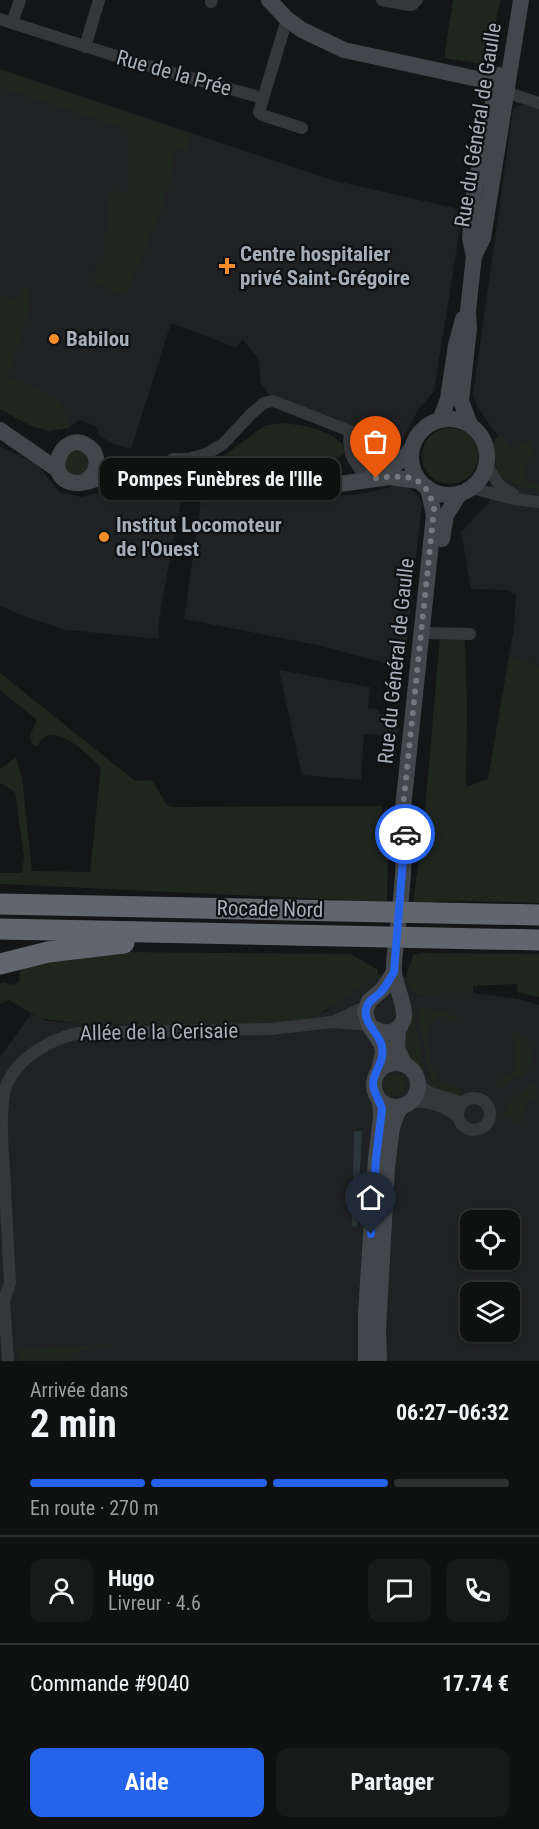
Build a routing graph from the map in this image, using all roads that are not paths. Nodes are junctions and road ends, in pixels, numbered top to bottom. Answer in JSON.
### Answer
{"nodes":[{"id":1,"x":20,"y":0,"type":"edge"},
{"id":2,"x":99,"y":0,"type":"edge"},
{"id":3,"x":269,"y":0,"type":"edge"},
{"id":4,"x":382,"y":0,"type":"edge"},
{"id":5,"x":417,"y":0,"type":"edge"},
{"id":6,"x":513,"y":0,"type":"edge"},
{"id":7,"x":521,"y":0,"type":"edge"},
{"id":8,"x":287,"y":19,"type":"junction"},
{"id":9,"x":6,"y":21,"type":"edge"},
{"id":10,"x":85,"y":47,"type":"junction"},
{"id":11,"x":502,"y":86,"type":"junction"},
{"id":12,"x":262,"y":98,"type":"junction"},
{"id":13,"x":539,"y":103,"type":"edge"},
{"id":14,"x":302,"y":128,"type":"dead end"},
{"id":15,"x":468,"y":311,"type":"junction"},
{"id":16,"x":440,"y":420,"type":"junction"},
{"id":17,"x":470,"y":425,"type":"junction"},
{"id":18,"x":0,"y":430,"type":"edge"},
{"id":19,"x":20,"y":443,"type":"junction"},
{"id":20,"x":412,"y":448,"type":"junction"},
{"id":21,"x":62,"y":450,"type":"junction"},
{"id":22,"x":96,"y":456,"type":"junction"},
{"id":23,"x":486,"y":465,"type":"junction"},
{"id":24,"x":58,"y":470,"type":"junction"},
{"id":25,"x":365,"y":475,"type":"junction"},
{"id":26,"x":151,"y":477,"type":"junction"},
{"id":27,"x":87,"y":480,"type":"junction"},
{"id":28,"x":423,"y":484,"type":"junction"},
{"id":29,"x":464,"y":491,"type":"junction"},
{"id":30,"x":538,"y":502,"type":"edge"},
{"id":31,"x":434,"y":632,"type":"junction"},
{"id":32,"x":470,"y":634,"type":"dead end"},
{"id":33,"x":405,"y":839,"type":"junction"},
{"id":34,"x":0,"y":904,"type":"edge"},
{"id":35,"x":539,"y":915,"type":"edge"},
{"id":36,"x":0,"y":929,"type":"edge"},
{"id":37,"x":233,"y":933,"type":"junction"},
{"id":38,"x":539,"y":940,"type":"edge"},
{"id":39,"x":0,"y":964,"type":"edge"},
{"id":40,"x":394,"y":972,"type":"junction"},
{"id":41,"x":399,"y":998,"type":"junction"},
{"id":42,"x":373,"y":1000,"type":"junction"},
{"id":43,"x":333,"y":1022,"type":"junction"},
{"id":44,"x":371,"y":1026,"type":"junction"},
{"id":45,"x":398,"y":1028,"type":"junction"},
{"id":46,"x":405,"y":1065,"type":"junction"},
{"id":47,"x":378,"y":1070,"type":"junction"},
{"id":48,"x":4,"y":1080,"type":"edge"},
{"id":49,"x":418,"y":1084,"type":"junction"},
{"id":50,"x":380,"y":1101,"type":"junction"},
{"id":51,"x":462,"y":1103,"type":"junction"},
{"id":52,"x":406,"y":1104,"type":"junction"},
{"id":53,"x":458,"y":1117,"type":"junction"},
{"id":54,"x":2,"y":1301,"type":"edge"},
{"id":55,"x":8,"y":1361,"type":"edge"},
{"id":56,"x":366,"y":1361,"type":"edge"},
{"id":57,"x":379,"y":1361,"type":"edge"}],
"edges":[{"from":1,"to":9,"type":"street","name":"Rue de la Prée"},
{"from":2,"to":10,"type":"street"},
{"from":3,"to":8,"type":"main road"},
{"from":4,"to":5,"type":"street"},
{"from":6,"to":11,"type":"main road","name":"Rue du Général de Gaulle"},
{"from":7,"to":11,"type":"main road","name":"Rue du Général de Gaulle"},
{"from":8,"to":11,"type":"main road"},
{"from":8,"to":12,"type":"street"},
{"from":9,"to":10,"type":"street","name":"Rue de la Prée"},
{"from":10,"to":12,"type":"street","name":"Rue de la Prée"},
{"from":11,"to":13,"type":"street"},
{"from":11,"to":15,"type":"main road","name":"Rue du Général de Gaulle"},
{"from":12,"to":14,"type":"street"},
{"from":15,"to":16,"type":"main road","name":"Rue du Général de Gaulle"},
{"from":15,"to":17,"type":"main road","name":"Rue du Général de Gaulle"},
{"from":16,"to":17,"type":"main road"},
{"from":16,"to":20,"type":"main road"},
{"from":17,"to":23,"type":"main road"},
{"from":18,"to":19,"type":"main road"},
{"from":19,"to":21,"type":"main road"},
{"from":19,"to":24,"type":"main road"},
{"from":20,"to":25,"type":"main road"},
{"from":20,"to":28,"type":"main road"},
{"from":21,"to":22,"type":"main road"},
{"from":21,"to":24,"type":"main road"},
{"from":22,"to":26,"type":"main road"},
{"from":22,"to":27,"type":"main road"},
{"from":23,"to":29,"type":"main road"},
{"from":23,"to":30,"type":"street"},
{"from":24,"to":27,"type":"main road"},
{"from":25,"to":26,"type":"main road"},
{"from":25,"to":26,"type":"street"},
{"from":27,"to":28,"type":"main road"},
{"from":28,"to":29,"type":"main road"},
{"from":28,"to":33,"type":"main road","name":"Rue du Général de Gaulle"},
{"from":29,"to":30,"type":"street"},
{"from":29,"to":31,"type":"main road","name":"Rue du Général de Gaulle"},
{"from":31,"to":32,"type":"street"},
{"from":31,"to":33,"type":"main road","name":"Rue du Général de Gaulle"},
{"from":33,"to":40,"type":"main road","name":"Rue du Général de Gaulle"},
{"from":34,"to":35,"type":"highway","name":"Rocade Nord"},
{"from":36,"to":37,"type":"highway","name":"Rocade Nord"},
{"from":37,"to":38,"type":"highway","name":"Rocade Nord"},
{"from":37,"to":39,"type":"highway"},
{"from":40,"to":41,"type":"main road","name":"Rue du Général de Gaulle"},
{"from":40,"to":42,"type":"main road","name":"Rue du Général de Gaulle"},
{"from":41,"to":42,"type":"main road"},
{"from":41,"to":45,"type":"main road","name":"Rue du Général de Gaulle"},
{"from":42,"to":43,"type":"street","name":"Allée de la Cerisaie"},
{"from":42,"to":44,"type":"main road"},
{"from":43,"to":44,"type":"street","name":"Allée de la Cerisaie"},
{"from":43,"to":48,"type":"street","name":"Allée de la Cerisaie"},
{"from":44,"to":45,"type":"main road"},
{"from":44,"to":47,"type":"main road"},
{"from":45,"to":46,"type":"main road","name":"Rue du Général de Gaulle"},
{"from":46,"to":47,"type":"main road"},
{"from":46,"to":49,"type":"main road"},
{"from":47,"to":50,"type":"main road"},
{"from":48,"to":54,"type":"street","name":"Allée de la Cerisaie"},
{"from":49,"to":51,"type":"street"},
{"from":49,"to":52,"type":"main road"},
{"from":50,"to":52,"type":"main road"},
{"from":50,"to":56,"type":"main road"},
{"from":51,"to":53,"type":"street"},
{"from":51,"to":53,"type":"street"},
{"from":52,"to":53,"type":"street"},
{"from":52,"to":57,"type":"main road"},
{"from":54,"to":55,"type":"street","name":"Allée de la Cerisaie"}]}
